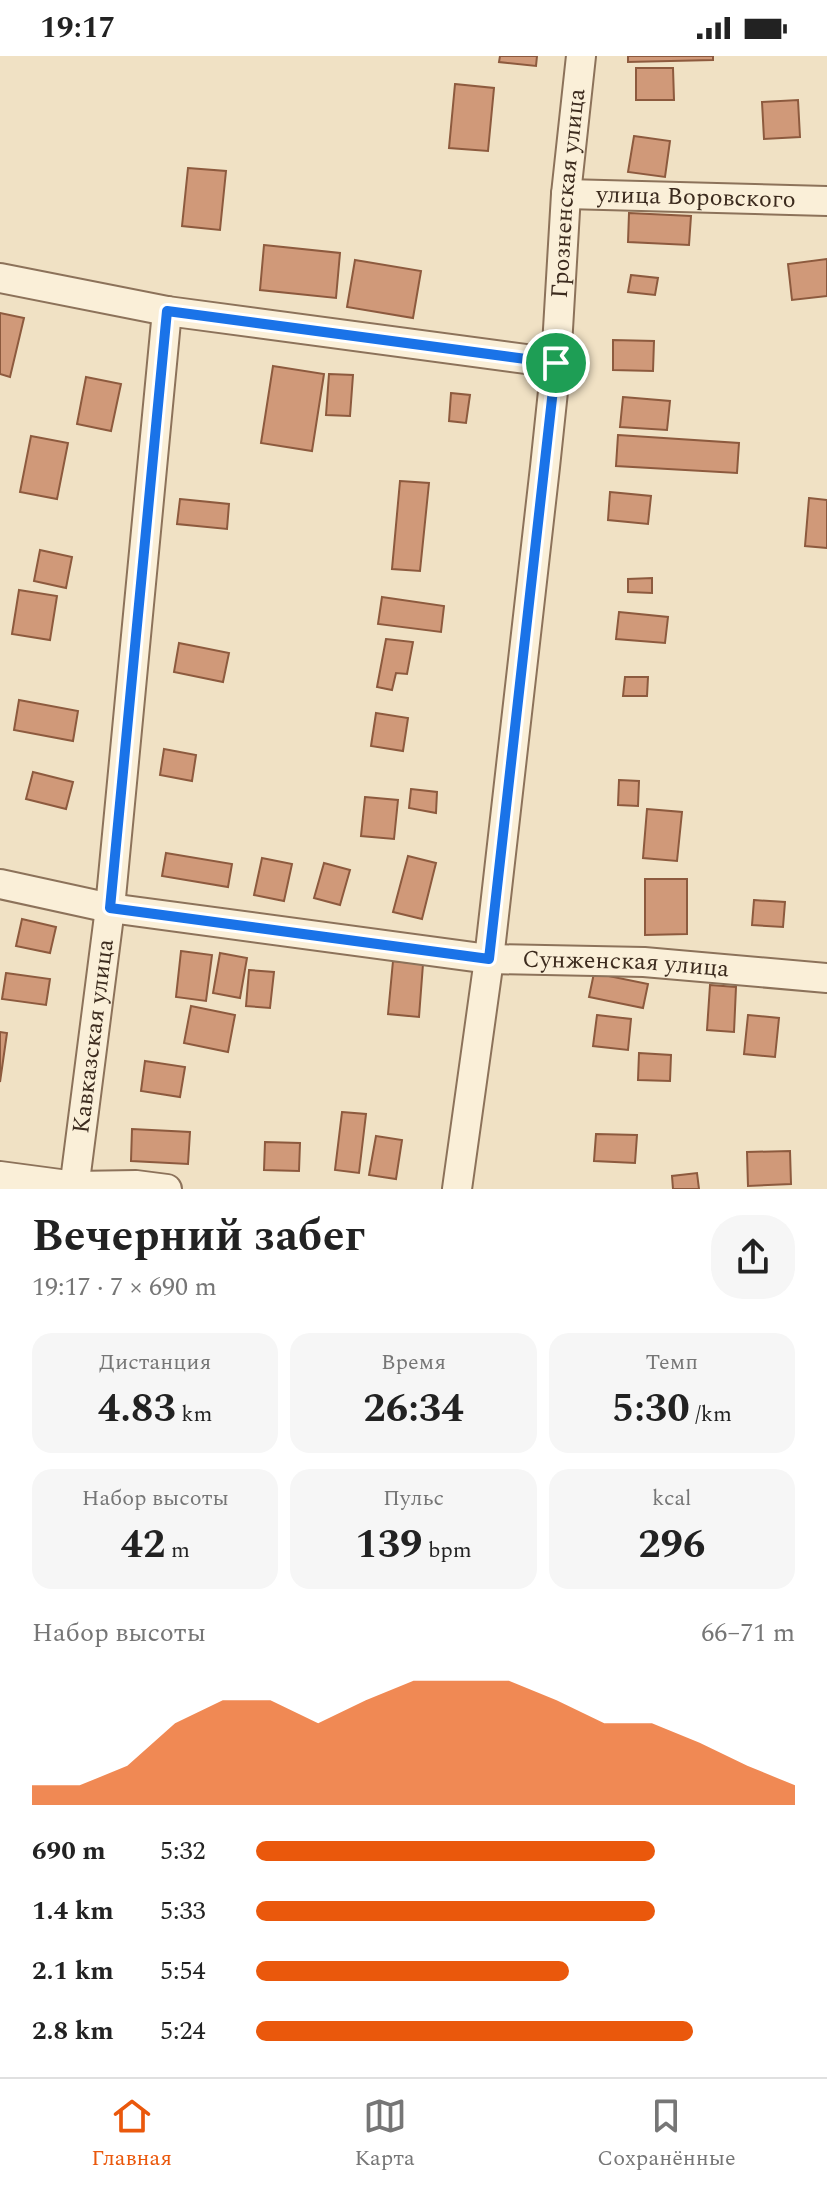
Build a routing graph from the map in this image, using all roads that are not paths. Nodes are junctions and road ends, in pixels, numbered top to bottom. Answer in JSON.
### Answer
{"nodes":[{"id":1,"x":581,"y":56,"type":"edge"},
{"id":2,"x":566,"y":194,"type":"junction"},
{"id":3,"x":827,"y":201,"type":"edge"},
{"id":4,"x":0,"y":278,"type":"edge"},
{"id":5,"x":167,"y":311,"type":"junction"},
{"id":6,"x":556,"y":363,"type":"junction"},
{"id":7,"x":0,"y":884,"type":"edge"},
{"id":8,"x":110,"y":908,"type":"junction"},
{"id":9,"x":489,"y":959,"type":"junction"},
{"id":10,"x":827,"y":978,"type":"edge"},
{"id":11,"x":0,"y":1176,"type":"edge"},
{"id":12,"x":74,"y":1188,"type":"edge"},
{"id":13,"x":167,"y":1189,"type":"edge"},
{"id":14,"x":457,"y":1189,"type":"edge"}],
"edges":[{"from":1,"to":2,"type":"street","name":"Грозненская улица"},
{"from":2,"to":3,"type":"street","name":"улица Воровского"},
{"from":2,"to":6,"type":"street","name":"Грозненская улица"},
{"from":4,"to":5,"type":"street"},
{"from":5,"to":6,"type":"street"},
{"from":5,"to":8,"type":"street","name":"Кавказская улица"},
{"from":6,"to":9,"type":"street","name":"Грозненская улица"},
{"from":7,"to":8,"type":"street","name":"Сунженская улица"},
{"from":8,"to":9,"type":"street","name":"Сунженская улица"},
{"from":8,"to":12,"type":"street","name":"Кавказская улица"},
{"from":9,"to":10,"type":"street","name":"Сунженская улица"},
{"from":9,"to":14,"type":"street","name":"Грозненская улица"},
{"from":11,"to":12,"type":"street"},
{"from":12,"to":13,"type":"street"}]}
